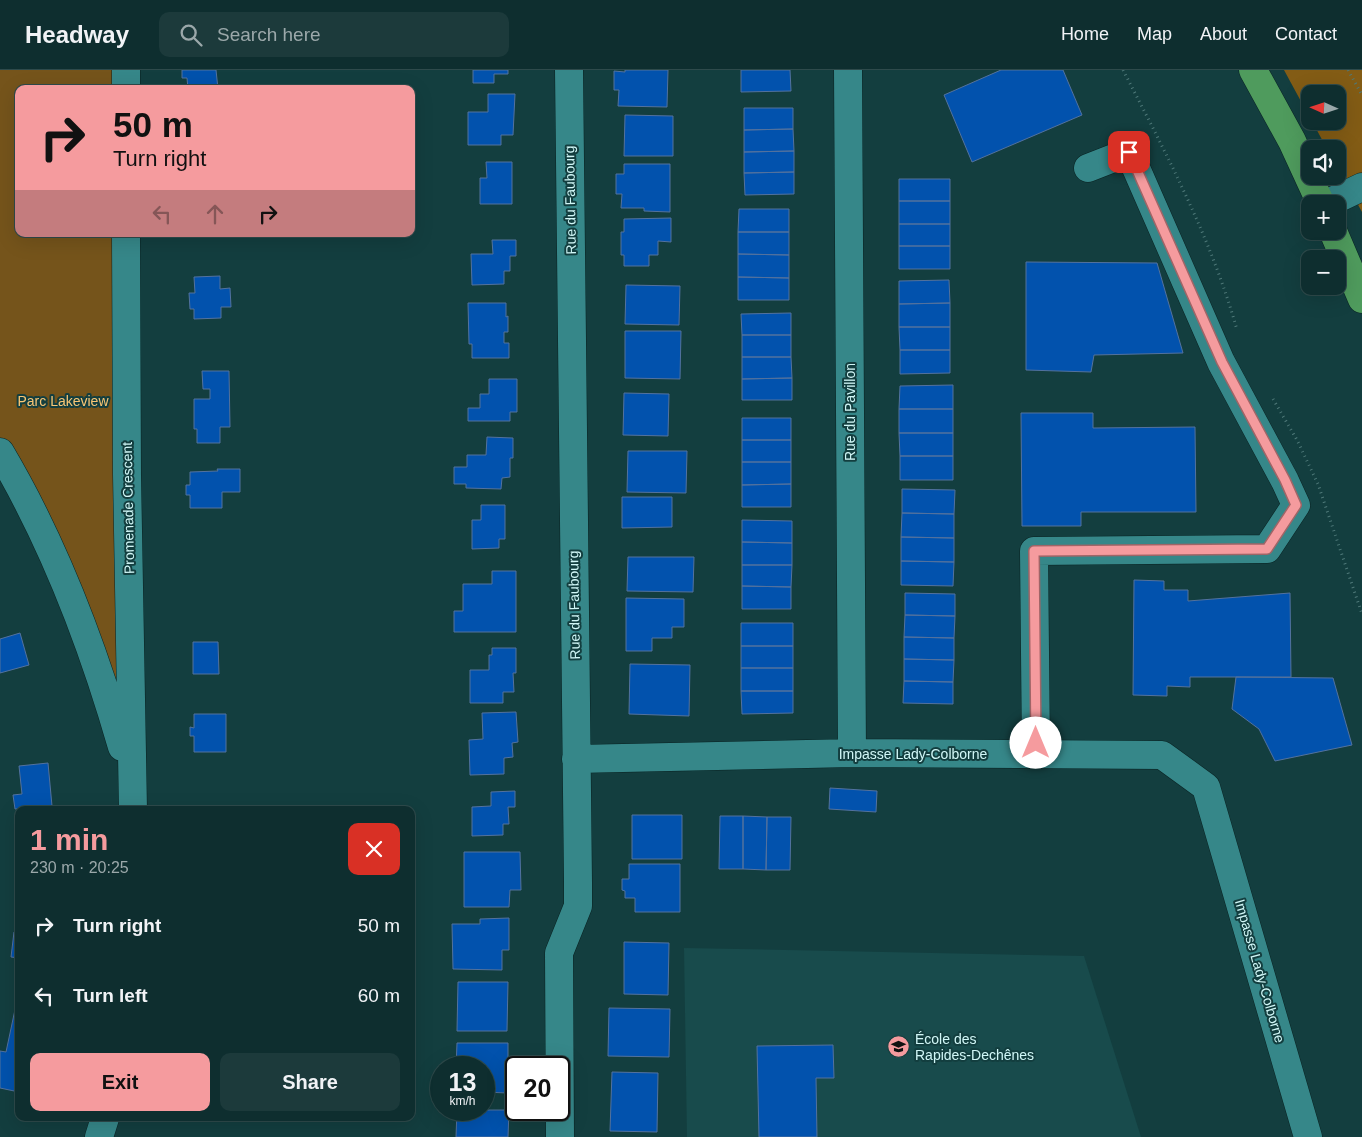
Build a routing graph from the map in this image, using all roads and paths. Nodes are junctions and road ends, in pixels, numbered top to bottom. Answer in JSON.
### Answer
{"nodes":[{"id":1,"x":126,"y":70,"type":"edge"},
{"id":2,"x":569,"y":70,"type":"edge"},
{"id":3,"x":848,"y":70,"type":"edge"},
{"id":4,"x":1123,"y":70,"type":"edge"},
{"id":5,"x":1252,"y":70,"type":"edge"},
{"id":6,"x":1348,"y":70,"type":"edge"},
{"id":7,"x":126,"y":85,"type":"edge"},
{"id":8,"x":1362,"y":95,"type":"edge"},
{"id":9,"x":1088,"y":168,"type":"dead end"},
{"id":10,"x":1362,"y":187,"type":"edge"},
{"id":11,"x":1317,"y":195,"type":"edge"},
{"id":12,"x":1345,"y":195,"type":"edge"},
{"id":13,"x":126,"y":237,"type":"edge"},
{"id":14,"x":1337,"y":240,"type":"edge"},
{"id":15,"x":1362,"y":299,"type":"edge"},
{"id":16,"x":1239,"y":337,"type":"dead end"},
{"id":17,"x":1272,"y":397,"type":"dead end"},
{"id":18,"x":0,"y":452,"type":"edge"},
{"id":19,"x":1362,"y":614,"type":"edge"},
{"id":20,"x":852,"y":753,"type":"junction"},
{"id":21,"x":1036,"y":754,"type":"junction"},
{"id":22,"x":576,"y":759,"type":"junction"},
{"id":23,"x":132,"y":782,"type":"junction"},
{"id":24,"x":133,"y":806,"type":"edge"},
{"id":25,"x":104,"y":1121,"type":"edge"},
{"id":26,"x":99,"y":1137,"type":"edge"},
{"id":27,"x":560,"y":1137,"type":"edge"},
{"id":28,"x":1308,"y":1137,"type":"edge"}],
"edges":[{"from":1,"to":7,"type":"street"},
{"from":2,"to":22,"type":"street","name":"Rue du Faubourg"},
{"from":3,"to":20,"type":"street","name":"Rue du Pavillon"},
{"from":4,"to":16,"type":"path"},
{"from":5,"to":11,"type":"main road"},
{"from":6,"to":8,"type":"path"},
{"from":9,"to":21,"type":"street"},
{"from":10,"to":12,"type":"street"},
{"from":13,"to":23,"type":"street","name":"Promenade Crescent"},
{"from":14,"to":15,"type":"main road"},
{"from":17,"to":19,"type":"path"},
{"from":18,"to":23,"type":"street","name":"Promenade Crescent"},
{"from":20,"to":21,"type":"street","name":"Impasse Lady-Colborne"},
{"from":20,"to":22,"type":"street","name":"Impasse Lady-Colborne"},
{"from":21,"to":28,"type":"street","name":"Impasse Lady-Colborne"},
{"from":22,"to":27,"type":"street","name":"Rue du Faubourg"},
{"from":23,"to":24,"type":"street","name":"Promenade Crescent"},
{"from":25,"to":26,"type":"street"}]}
